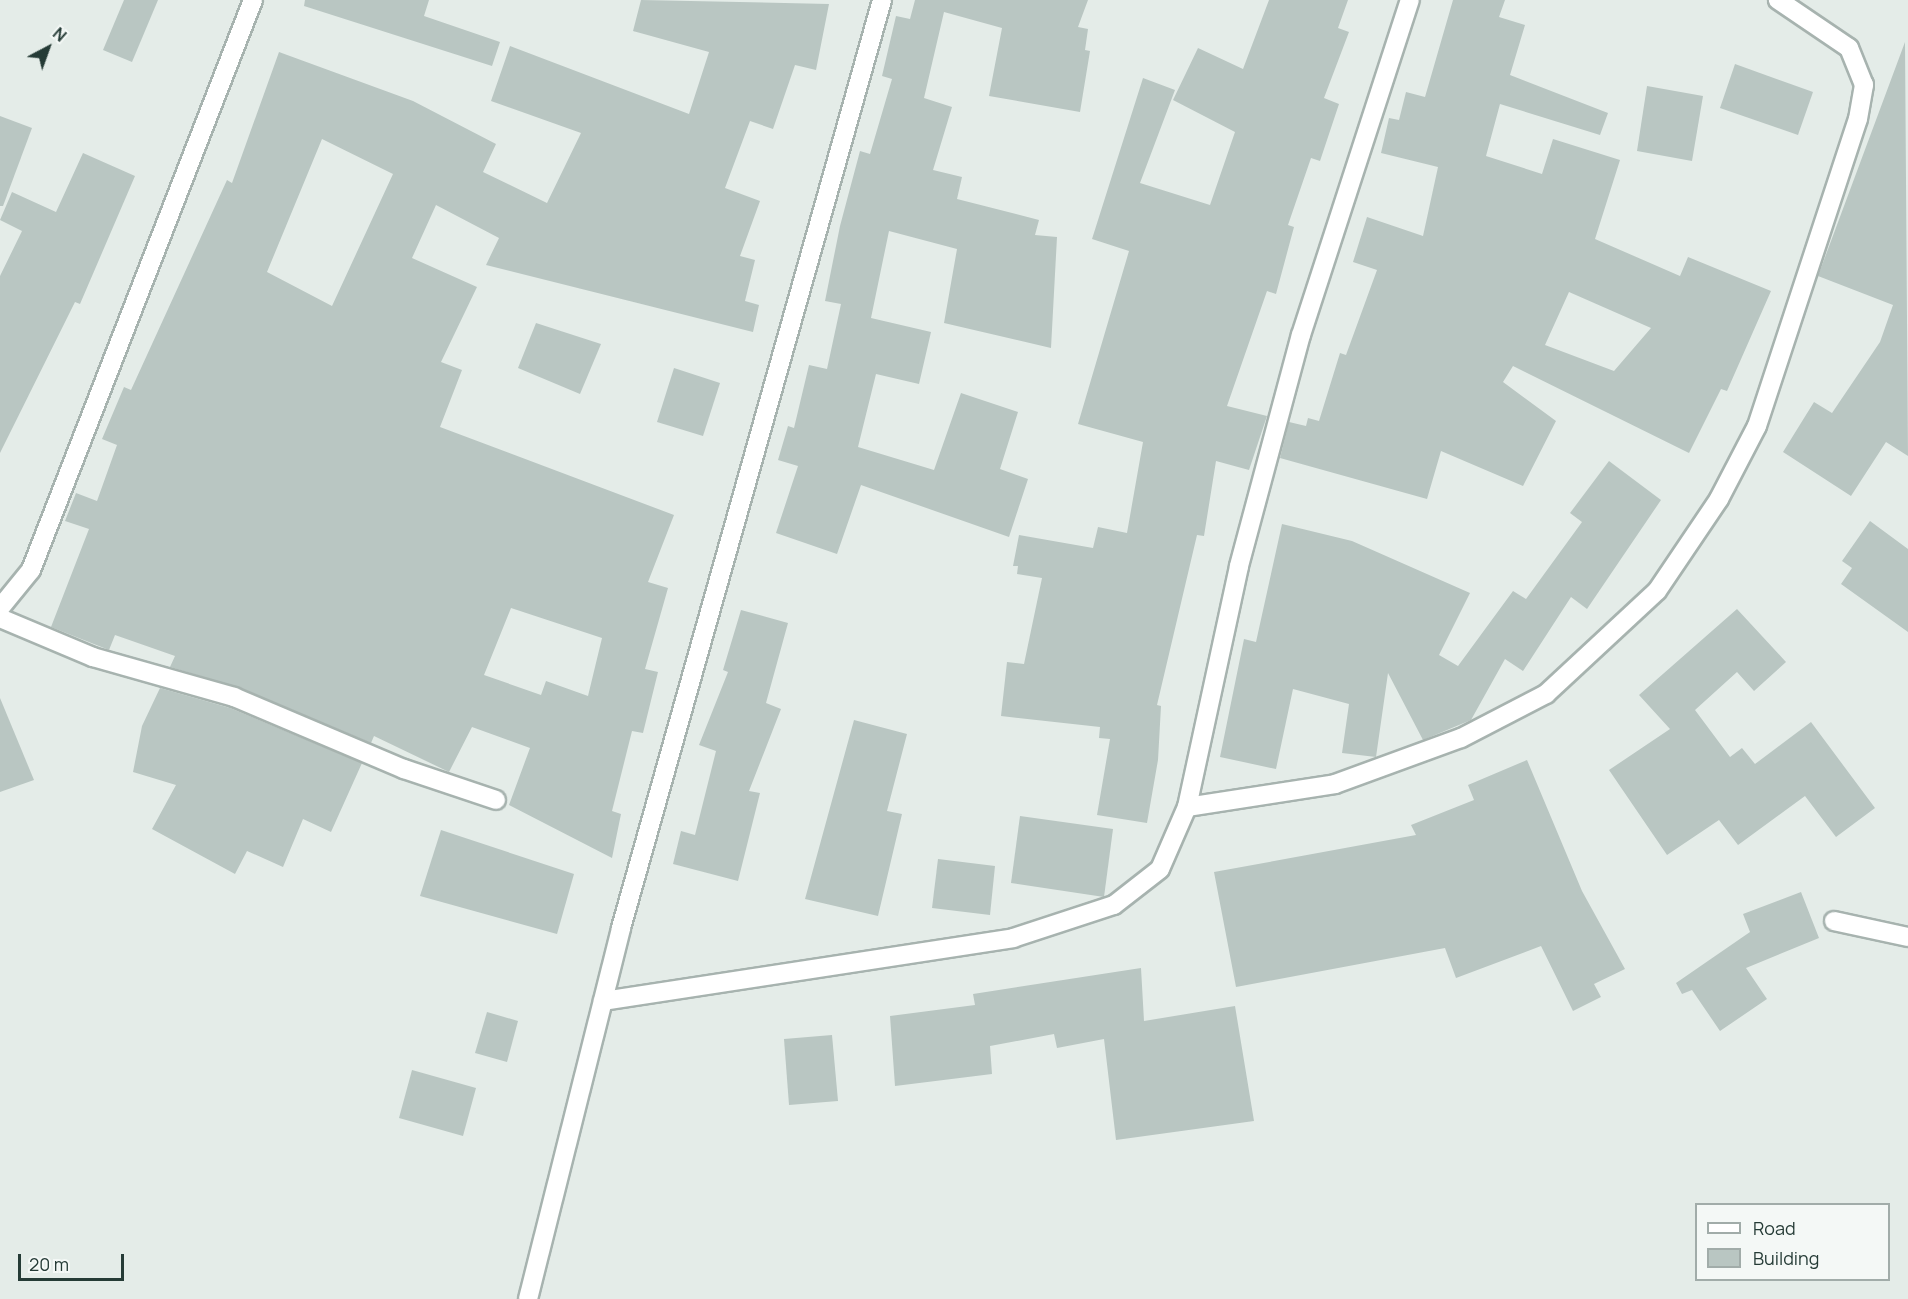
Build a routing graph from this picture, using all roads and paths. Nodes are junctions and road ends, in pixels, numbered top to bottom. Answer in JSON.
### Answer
{"nodes":[{"id":1,"x":253,"y":0,"type":"edge"},
{"id":2,"x":882,"y":0,"type":"edge"},
{"id":3,"x":1410,"y":0,"type":"edge"},
{"id":4,"x":1778,"y":0,"type":"edge"},
{"id":5,"x":0,"y":608,"type":"edge"},
{"id":6,"x":0,"y":618,"type":"edge"},
{"id":7,"x":496,"y":800,"type":"dead end"},
{"id":8,"x":1187,"y":807,"type":"junction"},
{"id":9,"x":1834,"y":921,"type":"dead end"},
{"id":10,"x":1908,"y":937,"type":"edge"},
{"id":11,"x":603,"y":1001,"type":"junction"},
{"id":12,"x":528,"y":1299,"type":"edge"}],
"edges":[{"from":1,"to":5,"type":"street"},
{"from":2,"to":11,"type":"street"},
{"from":3,"to":8,"type":"street"},
{"from":4,"to":8,"type":"street"},
{"from":6,"to":7,"type":"street"},
{"from":8,"to":11,"type":"street"},
{"from":9,"to":10,"type":"street"},
{"from":11,"to":12,"type":"street"}]}
